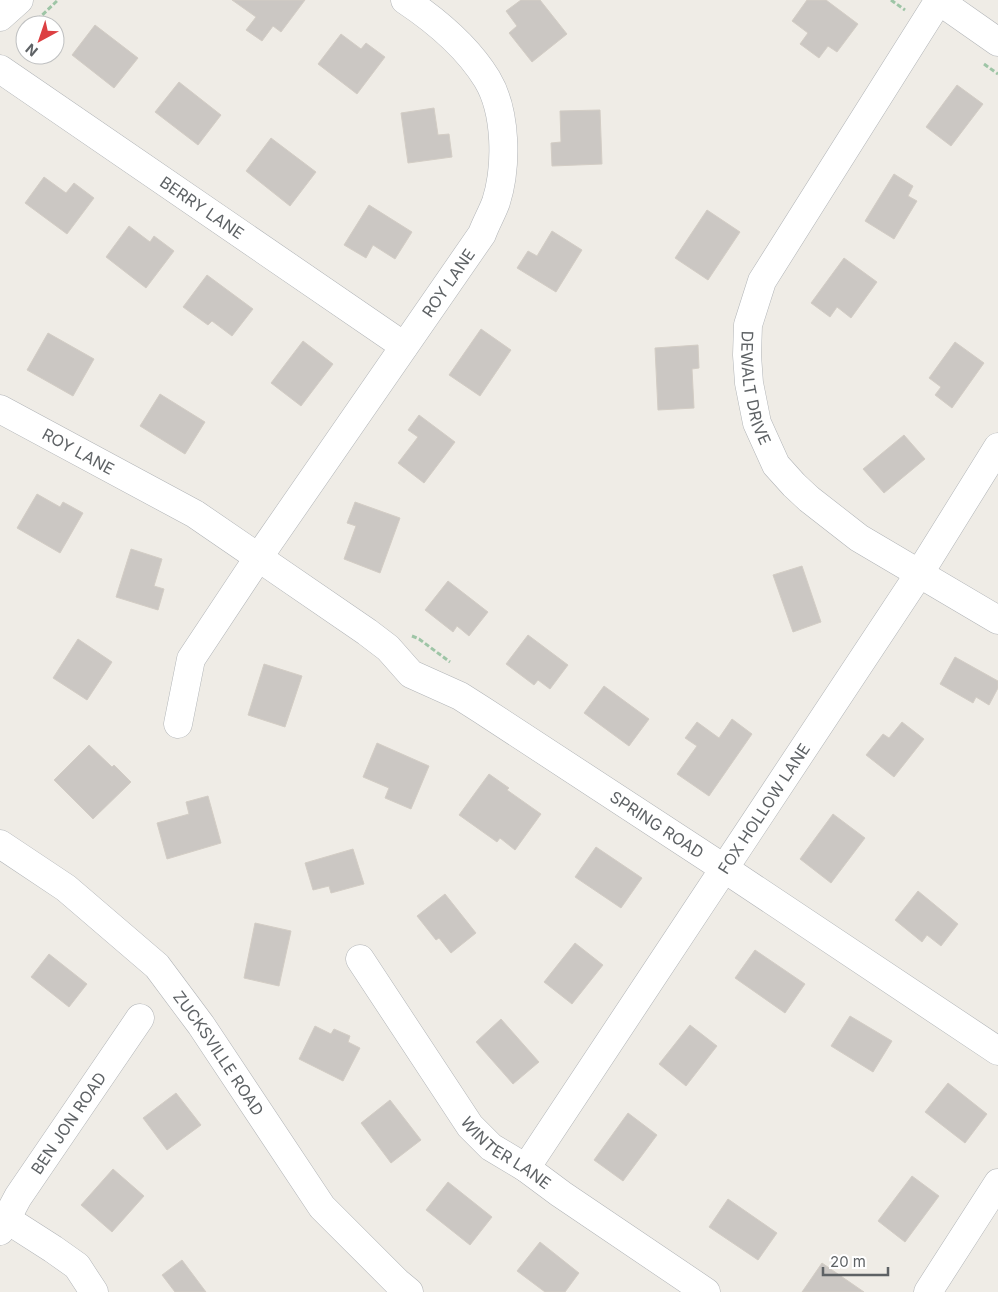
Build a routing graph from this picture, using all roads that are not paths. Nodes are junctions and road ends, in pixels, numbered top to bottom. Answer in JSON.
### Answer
{"nodes":[{"id":1,"x":18,"y":0,"type":"edge"},
{"id":2,"x":404,"y":0,"type":"edge"},
{"id":3,"x":939,"y":0,"type":"edge"},
{"id":4,"x":0,"y":17,"type":"edge"},
{"id":5,"x":998,"y":42,"type":"edge"},
{"id":6,"x":0,"y":69,"type":"edge"},
{"id":7,"x":404,"y":346,"type":"junction"},
{"id":8,"x":0,"y":409,"type":"edge"},
{"id":9,"x":998,"y":448,"type":"edge"},
{"id":10,"x":258,"y":558,"type":"junction"},
{"id":11,"x":919,"y":574,"type":"junction"},
{"id":12,"x":998,"y":620,"type":"edge"},
{"id":13,"x":411,"y":674,"type":"joint"},
{"id":14,"x":178,"y":724,"type":"dead end"},
{"id":15,"x":0,"y":844,"type":"edge"},
{"id":16,"x":725,"y":869,"type":"junction"},
{"id":17,"x":360,"y":959,"type":"dead end"},
{"id":18,"x":140,"y":1018,"type":"dead end"},
{"id":19,"x":998,"y":1051,"type":"edge"},
{"id":20,"x":526,"y":1168,"type":"junction"},
{"id":21,"x":998,"y":1183,"type":"edge"},
{"id":22,"x":2,"y":1222,"type":"edge"},
{"id":23,"x":94,"y":1292,"type":"edge"},
{"id":24,"x":409,"y":1292,"type":"edge"},
{"id":25,"x":706,"y":1292,"type":"edge"},
{"id":26,"x":928,"y":1292,"type":"edge"}],
"edges":[{"from":1,"to":4,"type":"street"},
{"from":2,"to":7,"type":"street","name":"ROY LANE"},
{"from":3,"to":5,"type":"street"},
{"from":3,"to":11,"type":"street","name":"DEWALT DRIVE"},
{"from":6,"to":7,"type":"street","name":"BERRY LANE"},
{"from":7,"to":10,"type":"street","name":"ROY LANE"},
{"from":8,"to":10,"type":"street","name":"ROY LANE"},
{"from":9,"to":11,"type":"street","name":"FOX HOLLOW LANE"},
{"from":10,"to":13,"type":"street","name":"ROY LANE"},
{"from":10,"to":14,"type":"street"},
{"from":11,"to":12,"type":"street","name":"DEWALT DRIVE"},
{"from":11,"to":16,"type":"street","name":"FOX HOLLOW LANE"},
{"from":13,"to":16,"type":"street","name":"SPRING ROAD"},
{"from":15,"to":24,"type":"street","name":"ZUCKSVILLE ROAD"},
{"from":16,"to":19,"type":"street","name":"SPRING ROAD"},
{"from":16,"to":20,"type":"street","name":"FOX HOLLOW LANE"},
{"from":17,"to":20,"type":"street","name":"WINTER LANE"},
{"from":18,"to":22,"type":"street","name":"BEN JON ROAD"},
{"from":20,"to":25,"type":"street","name":"WINTER LANE"},
{"from":21,"to":26,"type":"street"},
{"from":22,"to":23,"type":"street"}]}
